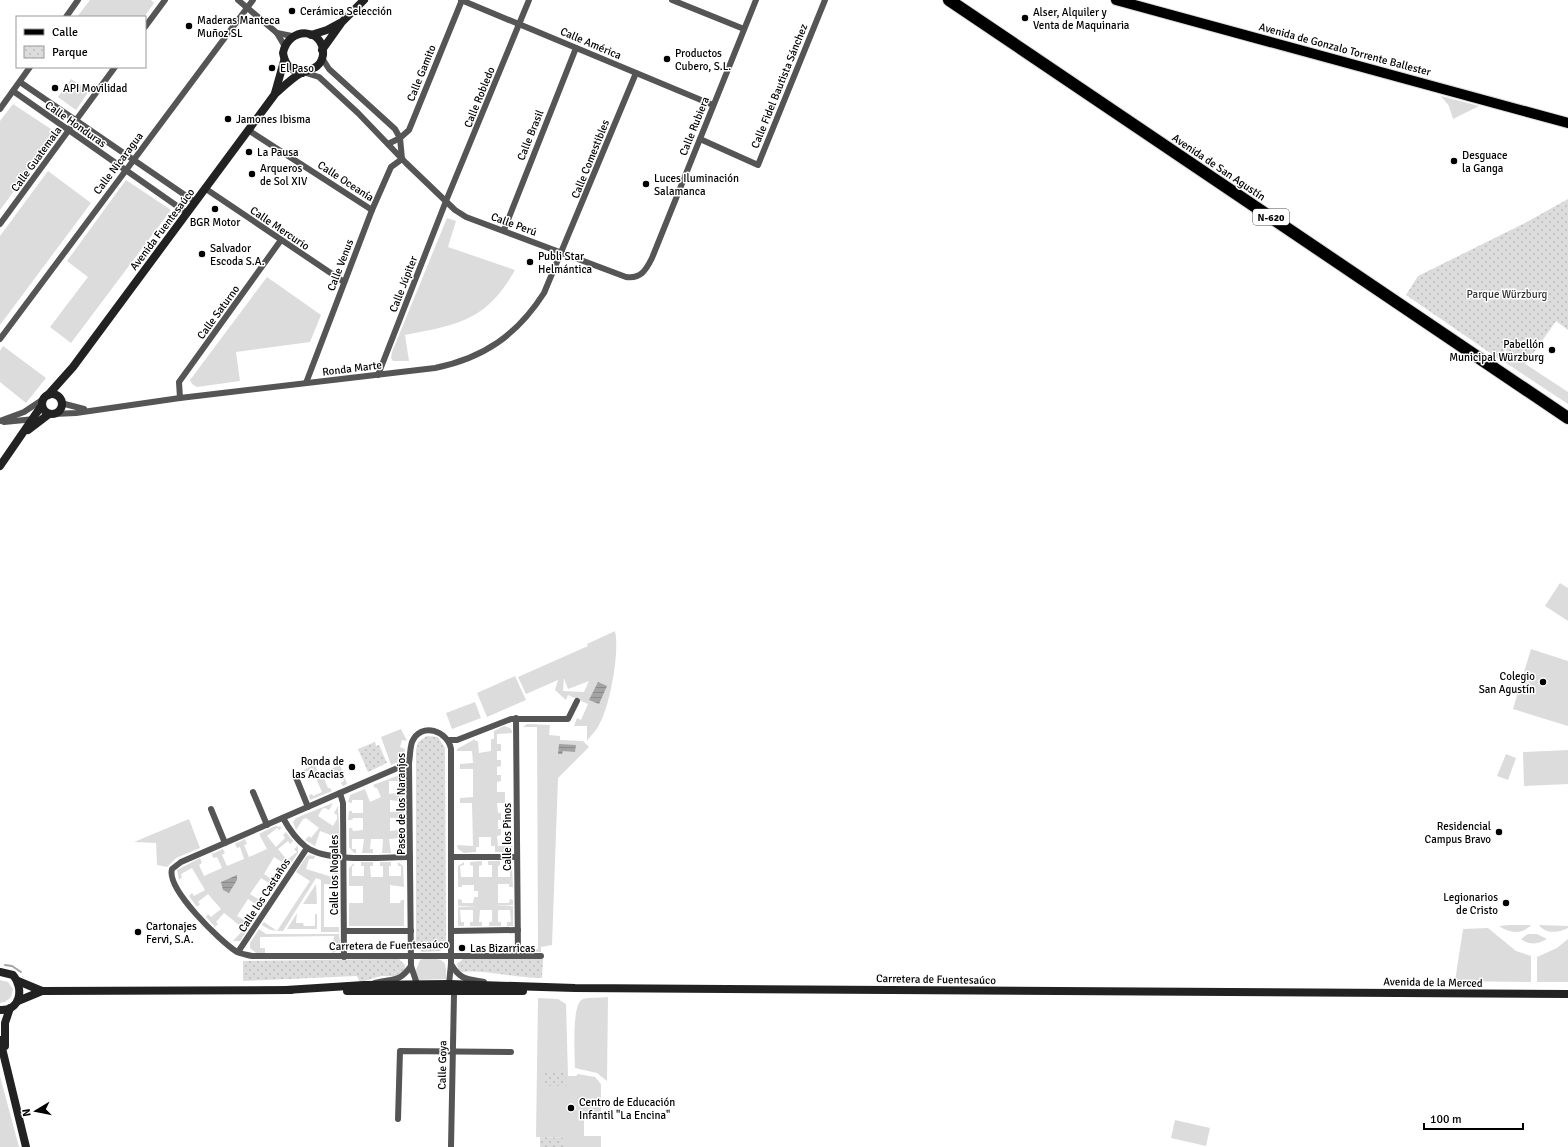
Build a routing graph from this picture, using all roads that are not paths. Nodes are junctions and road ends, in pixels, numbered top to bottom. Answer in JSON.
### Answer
{"nodes":[{"id":1,"x":78,"y":0,"type":"edge"},
{"id":2,"x":165,"y":0,"type":"edge"},
{"id":3,"x":238,"y":0,"type":"edge"},
{"id":4,"x":253,"y":0,"type":"edge"},
{"id":5,"x":364,"y":0,"type":"edge"},
{"id":6,"x":462,"y":0,"type":"edge"},
{"id":7,"x":529,"y":0,"type":"edge"},
{"id":8,"x":672,"y":0,"type":"edge"},
{"id":9,"x":756,"y":0,"type":"edge"},
{"id":10,"x":825,"y":0,"type":"edge"},
{"id":11,"x":944,"y":0,"type":"edge"},
{"id":12,"x":1116,"y":0,"type":"edge"},
{"id":13,"x":952,"y":3,"type":"edge"},
{"id":14,"x":246,"y":7,"type":"junction"},
{"id":15,"x":67,"y":16,"type":"edge"},
{"id":16,"x":342,"y":22,"type":"junction"},
{"id":17,"x":520,"y":24,"type":"junction"},
{"id":18,"x":146,"y":26,"type":"edge"},
{"id":19,"x":744,"y":29,"type":"junction"},
{"id":20,"x":277,"y":33,"type":"junction"},
{"id":21,"x":311,"y":35,"type":"junction"},
{"id":22,"x":292,"y":36,"type":"junction"},
{"id":23,"x":284,"y":45,"type":"junction"},
{"id":24,"x":576,"y":48,"type":"junction"},
{"id":25,"x":322,"y":54,"type":"junction"},
{"id":26,"x":284,"y":61,"type":"junction"},
{"id":27,"x":29,"y":68,"type":"edge"},
{"id":28,"x":114,"y":68,"type":"edge"},
{"id":29,"x":304,"y":73,"type":"junction"},
{"id":30,"x":636,"y":73,"type":"junction"},
{"id":31,"x":20,"y":82,"type":"junction"},
{"id":32,"x":13,"y":92,"type":"junction"},
{"id":33,"x":274,"y":94,"type":"junction"},
{"id":34,"x":713,"y":105,"type":"junction"},
{"id":35,"x":0,"y":108,"type":"edge"},
{"id":36,"x":76,"y":120,"type":"junction"},
{"id":37,"x":1568,"y":123,"type":"edge"},
{"id":38,"x":69,"y":130,"type":"junction"},
{"id":39,"x":248,"y":130,"type":"junction"},
{"id":40,"x":400,"y":138,"type":"junction"},
{"id":41,"x":700,"y":139,"type":"junction"},
{"id":42,"x":388,"y":144,"type":"junction"},
{"id":43,"x":402,"y":158,"type":"junction"},
{"id":44,"x":134,"y":160,"type":"junction"},
{"id":45,"x":126,"y":170,"type":"junction"},
{"id":46,"x":206,"y":189,"type":"junction"},
{"id":47,"x":446,"y":201,"type":"junction"},
{"id":48,"x":195,"y":202,"type":"junction"},
{"id":49,"x":372,"y":210,"type":"junction"},
{"id":50,"x":187,"y":213,"type":"junction"},
{"id":51,"x":0,"y":224,"type":"edge"},
{"id":52,"x":504,"y":230,"type":"junction"},
{"id":53,"x":281,"y":240,"type":"junction"},
{"id":54,"x":563,"y":252,"type":"junction"},
{"id":55,"x":637,"y":277,"type":"joint"},
{"id":56,"x":344,"y":282,"type":"junction"},
{"id":57,"x":0,"y":339,"type":"edge"},
{"id":58,"x":378,"y":375,"type":"junction"},
{"id":59,"x":65,"y":377,"type":"junction"},
{"id":60,"x":306,"y":383,"type":"junction"},
{"id":61,"x":180,"y":398,"type":"junction"},
{"id":62,"x":44,"y":400,"type":"junction"},
{"id":63,"x":61,"y":401,"type":"junction"},
{"id":64,"x":90,"y":410,"type":"junction"},
{"id":65,"x":48,"y":415,"type":"junction"},
{"id":66,"x":1568,"y":418,"type":"edge"},
{"id":67,"x":32,"y":419,"type":"junction"},
{"id":68,"x":0,"y":421,"type":"edge"},
{"id":69,"x":12,"y":422,"type":"junction"},
{"id":70,"x":20,"y":439,"type":"junction"},
{"id":71,"x":0,"y":466,"type":"edge"},
{"id":72,"x":577,"y":701,"type":"dead end"},
{"id":73,"x":516,"y":718,"type":"junction"},
{"id":74,"x":448,"y":740,"type":"junction"},
{"id":75,"x":409,"y":764,"type":"junction"},
{"id":76,"x":294,"y":775,"type":"dead end"},
{"id":77,"x":253,"y":792,"type":"dead end"},
{"id":78,"x":340,"y":793,"type":"junction"},
{"id":79,"x":308,"y":807,"type":"junction"},
{"id":80,"x":211,"y":809,"type":"dead end"},
{"id":81,"x":283,"y":818,"type":"junction"},
{"id":82,"x":267,"y":825,"type":"junction"},
{"id":83,"x":225,"y":842,"type":"junction"},
{"id":84,"x":307,"y":848,"type":"junction"},
{"id":85,"x":410,"y":857,"type":"junction"},
{"id":86,"x":450,"y":857,"type":"junction"},
{"id":87,"x":517,"y":857,"type":"junction"},
{"id":88,"x":344,"y":858,"type":"junction"},
{"id":89,"x":518,"y":930,"type":"junction"},
{"id":90,"x":344,"y":931,"type":"junction"},
{"id":91,"x":411,"y":931,"type":"junction"},
{"id":92,"x":451,"y":931,"type":"junction"},
{"id":93,"x":238,"y":952,"type":"junction"},
{"id":94,"x":451,"y":955,"type":"junction"},
{"id":95,"x":411,"y":956,"type":"junction"},
{"id":96,"x":518,"y":956,"type":"junction"},
{"id":97,"x":541,"y":956,"type":"dead end"},
{"id":98,"x":344,"y":957,"type":"junction"},
{"id":99,"x":451,"y":964,"type":"junction"},
{"id":100,"x":411,"y":966,"type":"junction"},
{"id":101,"x":0,"y":972,"type":"edge"},
{"id":102,"x":18,"y":981,"type":"junction"},
{"id":103,"x":449,"y":984,"type":"junction"},
{"id":104,"x":473,"y":984,"type":"junction"},
{"id":105,"x":495,"y":984,"type":"junction"},
{"id":106,"x":364,"y":985,"type":"junction"},
{"id":107,"x":418,"y":988,"type":"junction"},
{"id":108,"x":575,"y":988,"type":"junction"},
{"id":109,"x":286,"y":990,"type":"junction"},
{"id":110,"x":42,"y":991,"type":"junction"},
{"id":111,"x":452,"y":992,"type":"junction"},
{"id":112,"x":1297,"y":992,"type":"joint"},
{"id":113,"x":1568,"y":994,"type":"edge"},
{"id":114,"x":18,"y":1001,"type":"junction"},
{"id":115,"x":10,"y":1008,"type":"junction"},
{"id":116,"x":0,"y":1010,"type":"edge"},
{"id":117,"x":0,"y":1040,"type":"edge"},
{"id":118,"x":452,"y":1051,"type":"junction"},
{"id":119,"x":510,"y":1052,"type":"dead end"},
{"id":120,"x":5,"y":1065,"type":"junction"},
{"id":121,"x":398,"y":1119,"type":"dead end"},
{"id":122,"x":26,"y":1147,"type":"edge"},
{"id":123,"x":451,"y":1147,"type":"edge"}],
"edges":[{"from":1,"to":15,"type":"street"},
{"from":2,"to":18,"type":"street"},
{"from":3,"to":14,"type":"street"},
{"from":4,"to":14,"type":"street","name":"Calle Nicaragua"},
{"from":5,"to":16,"type":"main road"},
{"from":6,"to":17,"type":"street","name":"Calle América"},
{"from":6,"to":40,"type":"street","name":"Calle Gamito"},
{"from":7,"to":17,"type":"street","name":"Calle Robledo"},
{"from":8,"to":19,"type":"street"},
{"from":9,"to":19,"type":"street","name":"Calle Rubiera"},
{"from":10,"to":41,"type":"street","name":"Calle Fidel Bautista Sánchez"},
{"from":11,"to":13,"type":"highway","name":"Avenida de San Agustín","number":"N-620"},
{"from":12,"to":37,"type":"main road","name":"Avenida de Gonzalo Torrente Ballester"},
{"from":13,"to":66,"type":"highway","name":"Avenida de San Agustín","number":"N-620"},
{"from":14,"to":20,"type":"street"},
{"from":14,"to":44,"type":"street","name":"Calle Nicaragua"},
{"from":16,"to":21,"type":"main road"},
{"from":16,"to":25,"type":"main road"},
{"from":17,"to":24,"type":"street","name":"Calle América"},
{"from":17,"to":47,"type":"street","name":"Calle Robledo"},
{"from":19,"to":34,"type":"street","name":"Calle Rubiera"},
{"from":20,"to":22,"type":"street"},
{"from":20,"to":23,"type":"street"},
{"from":21,"to":22,"type":"main road"},
{"from":21,"to":25,"type":"main road"},
{"from":22,"to":23,"type":"main road"},
{"from":23,"to":26,"type":"main road"},
{"from":24,"to":30,"type":"street","name":"Calle América"},
{"from":24,"to":52,"type":"street","name":"Calle Brasil"},
{"from":25,"to":29,"type":"main road"},
{"from":25,"to":40,"type":"street"},
{"from":26,"to":29,"type":"main road"},
{"from":26,"to":33,"type":"main road","name":"Avenida Fuentesaúco"},
{"from":27,"to":31,"type":"street"},
{"from":28,"to":36,"type":"street","name":"Calle Guatemala"},
{"from":29,"to":33,"type":"main road","name":"Avenida Fuentesaúco"},
{"from":29,"to":42,"type":"street","name":"Calle Perú"},
{"from":30,"to":34,"type":"street","name":"Calle América"},
{"from":30,"to":54,"type":"street","name":"Calle Comestibles"},
{"from":31,"to":32,"type":"street"},
{"from":31,"to":36,"type":"street","name":"Calle Honduras"},
{"from":32,"to":35,"type":"street"},
{"from":32,"to":38,"type":"street","name":"Calle Honduras"},
{"from":33,"to":39,"type":"main road","name":"Avenida Fuentesaúco"},
{"from":34,"to":41,"type":"street","name":"Calle Rubiera"},
{"from":36,"to":38,"type":"street","name":"Calle Guatemala"},
{"from":36,"to":44,"type":"street","name":"Calle Honduras"},
{"from":38,"to":45,"type":"street","name":"Calle Honduras"},
{"from":38,"to":51,"type":"street","name":"Calle Guatemala"},
{"from":39,"to":46,"type":"main road","name":"Avenida Fuentesaúco"},
{"from":39,"to":49,"type":"street","name":"Calle Oceanía"},
{"from":40,"to":42,"type":"street","name":"Calle Gamito"},
{"from":40,"to":43,"type":"street"},
{"from":41,"to":55,"type":"street","name":"Calle Rubiera"},
{"from":42,"to":43,"type":"street","name":"Calle Perú"},
{"from":43,"to":47,"type":"street","name":"Calle Perú"},
{"from":43,"to":49,"type":"street","name":"Calle Venus"},
{"from":44,"to":45,"type":"street","name":"Calle Nicaragua"},
{"from":44,"to":48,"type":"street","name":"Calle Honduras"},
{"from":45,"to":50,"type":"street","name":"Calle Honduras"},
{"from":45,"to":57,"type":"street","name":"Calle Nicaragua"},
{"from":46,"to":48,"type":"main road","name":"Avenida Fuentesaúco"},
{"from":46,"to":53,"type":"street","name":"Calle Mercurio"},
{"from":47,"to":52,"type":"street","name":"Calle Perú"},
{"from":47,"to":58,"type":"street","name":"Calle Júpiter"},
{"from":48,"to":50,"type":"main road","name":"Avenida Fuentesaúco"},
{"from":49,"to":56,"type":"street","name":"Calle Venus"},
{"from":50,"to":59,"type":"main road","name":"Avenida Fuentesaúco"},
{"from":52,"to":54,"type":"street","name":"Calle Perú"},
{"from":53,"to":56,"type":"street","name":"Calle Mercurio"},
{"from":53,"to":61,"type":"street","name":"Calle Saturno"},
{"from":54,"to":55,"type":"street","name":"Calle Perú"},
{"from":54,"to":58,"type":"street","name":"Ronda Marte"},
{"from":56,"to":60,"type":"street","name":"Calle Venus"},
{"from":58,"to":60,"type":"street","name":"Ronda Marte"},
{"from":59,"to":62,"type":"main road","name":"Avenida Fuentesaúco"},
{"from":59,"to":63,"type":"main road","name":"Avenida Fuentesaúco"},
{"from":60,"to":61,"type":"street","name":"Ronda Marte"},
{"from":61,"to":64,"type":"street","name":"Ronda Marte"},
{"from":62,"to":63,"type":"main road"},
{"from":62,"to":65,"type":"main road"},
{"from":62,"to":67,"type":"main road","name":"Avenida Fuentesaúco"},
{"from":62,"to":68,"type":"street","name":"Ronda Marte"},
{"from":63,"to":64,"type":"street","name":"Ronda Marte"},
{"from":63,"to":65,"type":"main road"},
{"from":64,"to":65,"type":"street","name":"Ronda Marte"},
{"from":65,"to":67,"type":"street","name":"Ronda Marte"},
{"from":65,"to":70,"type":"main road","name":"Avenida Fuentesaúco"},
{"from":67,"to":69,"type":"street","name":"Ronda Marte"},
{"from":67,"to":70,"type":"main road","name":"Avenida Fuentesaúco"},
{"from":68,"to":69,"type":"street","name":"Ronda Marte"},
{"from":69,"to":70,"type":"street"},
{"from":70,"to":71,"type":"main road","name":"Avenida Fuentesaúco"},
{"from":72,"to":73,"type":"street"},
{"from":73,"to":74,"type":"street"},
{"from":73,"to":87,"type":"street","name":"Calle los Pinos"},
{"from":74,"to":75,"type":"street","name":"Paseo de los Naranjos"},
{"from":74,"to":86,"type":"street"},
{"from":75,"to":78,"type":"street"},
{"from":75,"to":85,"type":"street","name":"Paseo de los Naranjos"},
{"from":76,"to":79,"type":"street"},
{"from":77,"to":82,"type":"street"},
{"from":78,"to":79,"type":"street"},
{"from":78,"to":88,"type":"street","name":"Calle los Nogales"},
{"from":79,"to":81,"type":"street"},
{"from":80,"to":83,"type":"street"},
{"from":81,"to":82,"type":"street"},
{"from":81,"to":84,"type":"street"},
{"from":82,"to":83,"type":"street"},
{"from":83,"to":93,"type":"street"},
{"from":84,"to":88,"type":"street"},
{"from":84,"to":93,"type":"street","name":"Calle los Castaños"},
{"from":85,"to":88,"type":"street"},
{"from":85,"to":91,"type":"street","name":"Paseo de los Naranjos"},
{"from":86,"to":87,"type":"street"},
{"from":86,"to":92,"type":"street"},
{"from":87,"to":89,"type":"street","name":"Calle los Pinos"},
{"from":88,"to":90,"type":"street","name":"Calle los Nogales"},
{"from":89,"to":92,"type":"street"},
{"from":89,"to":96,"type":"street","name":"Calle los Pinos"},
{"from":90,"to":91,"type":"street"},
{"from":90,"to":98,"type":"street","name":"Calle los Nogales"},
{"from":91,"to":95,"type":"street","name":"Paseo de los Naranjos"},
{"from":92,"to":94,"type":"street"},
{"from":93,"to":98,"type":"street","name":"Carretera de Fuentesaúco"},
{"from":94,"to":95,"type":"street","name":"Carretera de Fuentesaúco"},
{"from":94,"to":96,"type":"street","name":"Carretera de Fuentesaúco"},
{"from":94,"to":99,"type":"street"},
{"from":95,"to":98,"type":"street","name":"Carretera de Fuentesaúco"},
{"from":95,"to":100,"type":"street","name":"Paseo de los Naranjos"},
{"from":96,"to":97,"type":"street","name":"Carretera de Fuentesaúco"},
{"from":99,"to":103,"type":"street"},
{"from":99,"to":105,"type":"street"},
{"from":100,"to":106,"type":"street"},
{"from":100,"to":107,"type":"street","name":"Paseo de los Naranjos"},
{"from":101,"to":102,"type":"main road","name":"Carretera de Fuentesaúco"},
{"from":102,"to":110,"type":"main road","name":"Carretera de Fuentesaúco"},
{"from":102,"to":114,"type":"main road"},
{"from":103,"to":104,"type":"main road","name":"Carretera de Fuentesaúco"},
{"from":103,"to":107,"type":"main road","name":"Carretera de Fuentesaúco"},
{"from":103,"to":111,"type":"street","name":"Calle Goya"},
{"from":104,"to":105,"type":"main road","name":"Carretera de Fuentesaúco"},
{"from":104,"to":111,"type":"main road"},
{"from":105,"to":108,"type":"main road","name":"Carretera de Fuentesaúco"},
{"from":106,"to":107,"type":"main road","name":"Carretera de Fuentesaúco"},
{"from":106,"to":109,"type":"main road","name":"Carretera de Fuentesaúco"},
{"from":107,"to":109,"type":"main road","name":"Carretera de Fuentesaúco"},
{"from":107,"to":111,"type":"main road","name":"Carretera de Fuentesaúco"},
{"from":108,"to":111,"type":"main road","name":"Carretera de Fuentesaúco"},
{"from":108,"to":112,"type":"main road","name":"Carretera de Fuentesaúco"},
{"from":109,"to":110,"type":"main road","name":"Carretera de Fuentesaúco"},
{"from":110,"to":114,"type":"main road","name":"Carretera de Fuentesaúco"},
{"from":111,"to":118,"type":"street","name":"Calle Goya"},
{"from":112,"to":113,"type":"main road","name":"Avenida de la Merced"},
{"from":114,"to":115,"type":"main road","name":"Carretera de Fuentesaúco"},
{"from":115,"to":116,"type":"main road"},
{"from":115,"to":120,"type":"main road"},
{"from":117,"to":120,"type":"main road"},
{"from":118,"to":119,"type":"street"},
{"from":118,"to":121,"type":"street"},
{"from":118,"to":123,"type":"street","name":"Calle Goya"},
{"from":120,"to":122,"type":"main road"}]}
